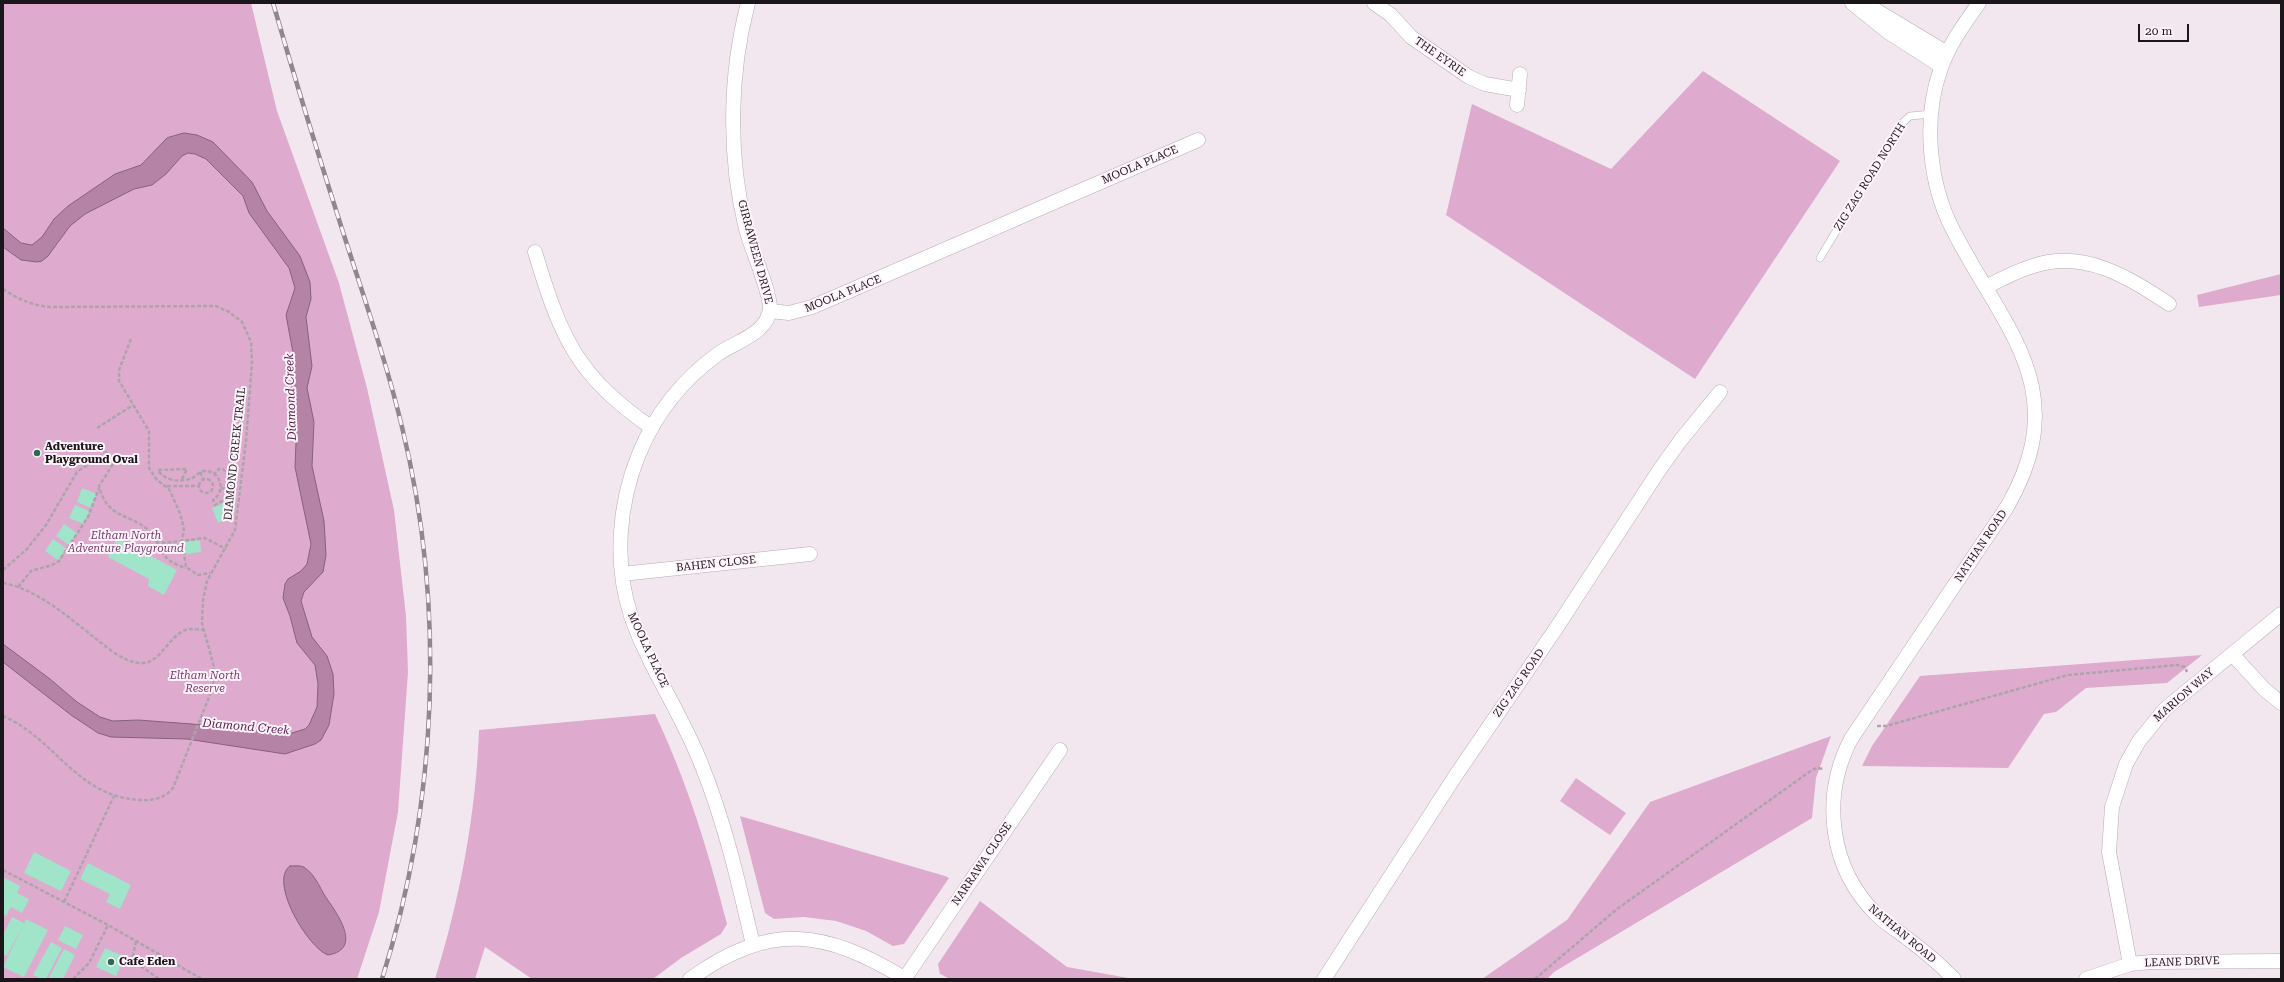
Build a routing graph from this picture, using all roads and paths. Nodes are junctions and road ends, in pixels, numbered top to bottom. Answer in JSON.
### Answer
{"nodes":[{"id":1,"x":748,"y":3,"type":"edge"},
{"id":2,"x":1374,"y":3,"type":"edge"},
{"id":3,"x":1852,"y":3,"type":"edge"},
{"id":4,"x":1864,"y":3,"type":"edge"},
{"id":5,"x":1979,"y":3,"type":"edge"},
{"id":6,"x":1944,"y":59,"type":"junction"},
{"id":7,"x":1520,"y":74,"type":"dead end"},
{"id":8,"x":1519,"y":90,"type":"junction"},
{"id":9,"x":1517,"y":105,"type":"dead end"},
{"id":10,"x":1932,"y":114,"type":"junction"},
{"id":11,"x":1198,"y":140,"type":"dead end"},
{"id":12,"x":535,"y":252,"type":"dead end"},
{"id":13,"x":1820,"y":258,"type":"dead end"},
{"id":14,"x":1986,"y":287,"type":"junction"},
{"id":15,"x":3,"y":289,"type":"edge"},
{"id":16,"x":2169,"y":304,"type":"dead end"},
{"id":17,"x":770,"y":310,"type":"junction"},
{"id":18,"x":131,"y":339,"type":"dead end"},
{"id":19,"x":1720,"y":392,"type":"dead end"},
{"id":20,"x":133,"y":405,"type":"junction"},
{"id":21,"x":97,"y":428,"type":"dead end"},
{"id":22,"x":652,"y":428,"type":"junction"},
{"id":23,"x":108,"y":451,"type":"dead end"},
{"id":24,"x":112,"y":464,"type":"dead end"},
{"id":25,"x":200,"y":472,"type":"junction"},
{"id":26,"x":214,"y":474,"type":"junction"},
{"id":27,"x":182,"y":479,"type":"junction"},
{"id":28,"x":203,"y":479,"type":"junction"},
{"id":29,"x":99,"y":486,"type":"junction"},
{"id":30,"x":167,"y":486,"type":"junction"},
{"id":31,"x":199,"y":486,"type":"junction"},
{"id":32,"x":221,"y":488,"type":"junction"},
{"id":33,"x":229,"y":489,"type":"junction"},
{"id":34,"x":154,"y":538,"type":"junction"},
{"id":35,"x":182,"y":541,"type":"junction"},
{"id":36,"x":226,"y":549,"type":"junction"},
{"id":37,"x":810,"y":554,"type":"dead end"},
{"id":38,"x":187,"y":569,"type":"junction"},
{"id":39,"x":3,"y":570,"type":"edge"},
{"id":40,"x":211,"y":573,"type":"junction"},
{"id":41,"x":622,"y":574,"type":"junction"},
{"id":42,"x":3,"y":583,"type":"edge"},
{"id":43,"x":18,"y":587,"type":"junction"},
{"id":44,"x":2281,"y":614,"type":"edge"},
{"id":45,"x":204,"y":630,"type":"junction"},
{"id":46,"x":2232,"y":654,"type":"junction"},
{"id":47,"x":2281,"y":703,"type":"edge"},
{"id":48,"x":3,"y":716,"type":"edge"},
{"id":49,"x":1060,"y":750,"type":"dead end"},
{"id":50,"x":114,"y":796,"type":"junction"},
{"id":51,"x":3,"y":870,"type":"edge"},
{"id":52,"x":64,"y":902,"type":"junction"},
{"id":53,"x":108,"y":925,"type":"junction"},
{"id":54,"x":136,"y":941,"type":"junction"},
{"id":55,"x":753,"y":945,"type":"junction"},
{"id":56,"x":2281,"y":961,"type":"edge"},
{"id":57,"x":2130,"y":964,"type":"junction"},
{"id":58,"x":72,"y":979,"type":"edge"},
{"id":59,"x":159,"y":979,"type":"edge"},
{"id":60,"x":202,"y":979,"type":"edge"},
{"id":61,"x":690,"y":979,"type":"edge"},
{"id":62,"x":906,"y":979,"type":"edge"},
{"id":63,"x":1324,"y":979,"type":"edge"},
{"id":64,"x":1954,"y":979,"type":"edge"},
{"id":65,"x":2086,"y":979,"type":"edge"}],
"edges":[{"from":1,"to":17,"type":"street","name":"GIRRAWEEN DRIVE"},
{"from":2,"to":8,"type":"street","name":"THE EYRIE"},
{"from":3,"to":6,"type":"street"},
{"from":4,"to":6,"type":"street"},
{"from":5,"to":6,"type":"street"},
{"from":6,"to":10,"type":"street","name":"NATHAN ROAD"},
{"from":7,"to":8,"type":"street"},
{"from":8,"to":9,"type":"street"},
{"from":10,"to":13,"type":"lane","name":"ZIG ZAG ROAD NORTH"},
{"from":10,"to":14,"type":"street","name":"NATHAN ROAD"},
{"from":11,"to":17,"type":"street","name":"MOOLA PLACE"},
{"from":12,"to":22,"type":"street"},
{"from":14,"to":16,"type":"street"},
{"from":14,"to":64,"type":"street","name":"NATHAN ROAD"},
{"from":15,"to":36,"type":"path","name":"DIAMOND CREEK TRAIL"},
{"from":17,"to":22,"type":"street","name":"MOOLA PLACE"},
{"from":18,"to":20,"type":"path"},
{"from":19,"to":63,"type":"street","name":"ZIG ZAG ROAD"},
{"from":20,"to":21,"type":"path"},
{"from":20,"to":30,"type":"path"},
{"from":22,"to":41,"type":"street","name":"MOOLA PLACE"},
{"from":23,"to":39,"type":"path"},
{"from":24,"to":29,"type":"path"},
{"from":25,"to":26,"type":"path"},
{"from":25,"to":27,"type":"path"},
{"from":25,"to":28,"type":"path"},
{"from":26,"to":32,"type":"path"},
{"from":26,"to":33,"type":"path"},
{"from":27,"to":27,"type":"path"},
{"from":28,"to":31,"type":"path"},
{"from":28,"to":31,"type":"path"},
{"from":29,"to":34,"type":"path"},
{"from":29,"to":43,"type":"path"},
{"from":30,"to":31,"type":"path"},
{"from":30,"to":35,"type":"path"},
{"from":32,"to":33,"type":"path"},
{"from":32,"to":33,"type":"path"},
{"from":34,"to":35,"type":"path"},
{"from":34,"to":38,"type":"path"},
{"from":35,"to":36,"type":"path"},
{"from":35,"to":38,"type":"path"},
{"from":36,"to":40,"type":"path","name":"DIAMOND CREEK TRAIL"},
{"from":37,"to":41,"type":"street","name":"BAHEN CLOSE"},
{"from":38,"to":40,"type":"path"},
{"from":40,"to":45,"type":"path","name":"DIAMOND CREEK TRAIL"},
{"from":41,"to":55,"type":"street","name":"MOOLA PLACE"},
{"from":42,"to":43,"type":"path"},
{"from":43,"to":45,"type":"path"},
{"from":44,"to":46,"type":"street","name":"MARION WAY"},
{"from":45,"to":50,"type":"path","name":"DIAMOND CREEK TRAIL"},
{"from":46,"to":47,"type":"street"},
{"from":46,"to":57,"type":"street","name":"MARION WAY"},
{"from":48,"to":50,"type":"path","name":"DIAMOND CREEK TRAIL"},
{"from":49,"to":62,"type":"street","name":"NARRAWA CLOSE"},
{"from":50,"to":52,"type":"path"},
{"from":51,"to":52,"type":"path"},
{"from":52,"to":53,"type":"path"},
{"from":53,"to":54,"type":"path"},
{"from":53,"to":58,"type":"path"},
{"from":54,"to":59,"type":"path"},
{"from":54,"to":60,"type":"path"},
{"from":55,"to":61,"type":"street"},
{"from":55,"to":62,"type":"street"},
{"from":56,"to":57,"type":"street","name":"LEANE DRIVE"},
{"from":57,"to":65,"type":"street","name":"LEANE DRIVE"}]}
